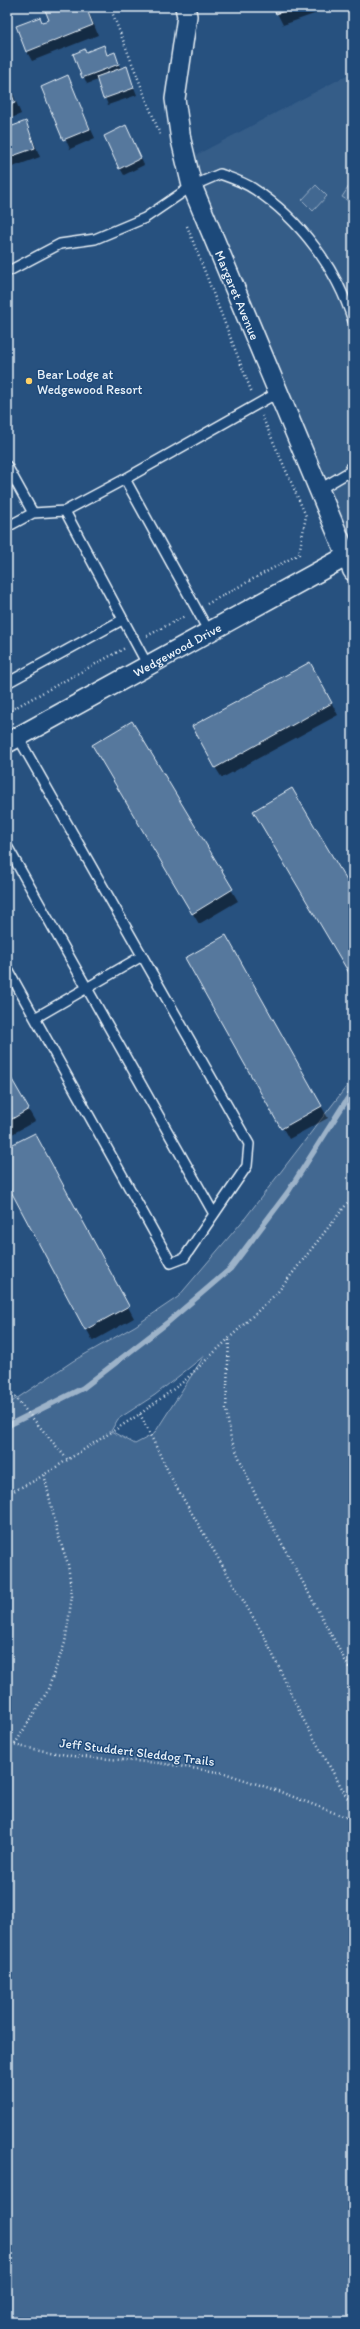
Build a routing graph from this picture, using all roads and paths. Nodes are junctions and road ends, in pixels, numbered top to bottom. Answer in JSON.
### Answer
{"nodes":[{"id":1,"x":110,"y":7,"type":"edge"},
{"id":2,"x":186,"y":7,"type":"edge"},
{"id":3,"x":162,"y":139,"type":"dead end"},
{"id":4,"x":192,"y":186,"type":"junction"},
{"id":5,"x":186,"y":223,"type":"dead end"},
{"id":6,"x":7,"y":272,"type":"edge"},
{"id":7,"x":353,"y":321,"type":"edge"},
{"id":8,"x":279,"y":392,"type":"junction"},
{"id":9,"x":257,"y":404,"type":"junction"},
{"id":10,"x":353,"y":464,"type":"edge"},
{"id":11,"x":7,"y":466,"type":"edge"},
{"id":12,"x":125,"y":479,"type":"junction"},
{"id":13,"x":320,"y":489,"type":"junction"},
{"id":14,"x":65,"y":511,"type":"junction"},
{"id":15,"x":33,"y":513,"type":"junction"},
{"id":16,"x":7,"y":527,"type":"edge"},
{"id":17,"x":350,"y":564,"type":"edge"},
{"id":18,"x":196,"y":609,"type":"junction"},
{"id":19,"x":122,"y":620,"type":"junction"},
{"id":20,"x":209,"y":632,"type":"junction"},
{"id":21,"x":135,"y":643,"type":"junction"},
{"id":22,"x":148,"y":666,"type":"junction"},
{"id":23,"x":7,"y":683,"type":"edge"},
{"id":24,"x":7,"y":712,"type":"edge"},
{"id":25,"x":12,"y":740,"type":"edge"},
{"id":26,"x":7,"y":846,"type":"edge"},
{"id":27,"x":142,"y":956,"type":"junction"},
{"id":28,"x":7,"y":968,"type":"edge"},
{"id":29,"x":88,"y":987,"type":"junction"},
{"id":30,"x":35,"y":1018,"type":"junction"},
{"id":31,"x":353,"y":1196,"type":"edge"},
{"id":32,"x":214,"y":1214,"type":"junction"},
{"id":33,"x":229,"y":1339,"type":"junction"},
{"id":34,"x":7,"y":1388,"type":"edge"},
{"id":35,"x":140,"y":1414,"type":"junction"},
{"id":36,"x":67,"y":1459,"type":"junction"},
{"id":37,"x":44,"y":1474,"type":"junction"},
{"id":38,"x":7,"y":1494,"type":"edge"},
{"id":39,"x":353,"y":1675,"type":"edge"},
{"id":40,"x":7,"y":1744,"type":"edge"},
{"id":41,"x":15,"y":1744,"type":"junction"},
{"id":42,"x":353,"y":1808,"type":"edge"},
{"id":43,"x":353,"y":1820,"type":"edge"}],
"edges":[{"from":1,"to":3,"type":"path"},
{"from":2,"to":4,"type":"street","name":"Margaret Avenue"},
{"from":4,"to":6,"type":"lane"},
{"from":4,"to":7,"type":"lane"},
{"from":4,"to":8,"type":"street","name":"Margaret Avenue"},
{"from":5,"to":9,"type":"path"},
{"from":8,"to":9,"type":"lane"},
{"from":8,"to":13,"type":"street","name":"Margaret Avenue"},
{"from":9,"to":12,"type":"lane"},
{"from":9,"to":18,"type":"path"},
{"from":10,"to":13,"type":"lane"},
{"from":11,"to":15,"type":"lane"},
{"from":12,"to":14,"type":"lane"},
{"from":12,"to":18,"type":"lane"},
{"from":13,"to":17,"type":"street","name":"Margaret Avenue"},
{"from":14,"to":15,"type":"lane"},
{"from":14,"to":19,"type":"lane"},
{"from":15,"to":16,"type":"lane"},
{"from":17,"to":20,"type":"street","name":"Wedgewood Drive"},
{"from":18,"to":20,"type":"lane"},
{"from":18,"to":21,"type":"path"},
{"from":19,"to":21,"type":"lane"},
{"from":19,"to":23,"type":"lane"},
{"from":20,"to":22,"type":"street","name":"Wedgewood Drive"},
{"from":21,"to":22,"type":"lane"},
{"from":21,"to":24,"type":"path"},
{"from":22,"to":25,"type":"street","name":"Wedgewood Drive"},
{"from":25,"to":27,"type":"lane"},
{"from":26,"to":29,"type":"lane"},
{"from":27,"to":29,"type":"lane"},
{"from":27,"to":32,"type":"lane"},
{"from":28,"to":30,"type":"lane"},
{"from":29,"to":30,"type":"lane"},
{"from":29,"to":32,"type":"lane"},
{"from":30,"to":32,"type":"lane"},
{"from":31,"to":33,"type":"path"},
{"from":33,"to":35,"type":"path"},
{"from":33,"to":39,"type":"path"},
{"from":34,"to":36,"type":"path"},
{"from":35,"to":36,"type":"path"},
{"from":35,"to":42,"type":"path"},
{"from":36,"to":37,"type":"path"},
{"from":37,"to":38,"type":"path"},
{"from":37,"to":41,"type":"path"},
{"from":40,"to":41,"type":"path","name":"Jeff Studdert Sleddog Trails"},
{"from":41,"to":43,"type":"path","name":"Jeff Studdert Sleddog Trails"}]}
